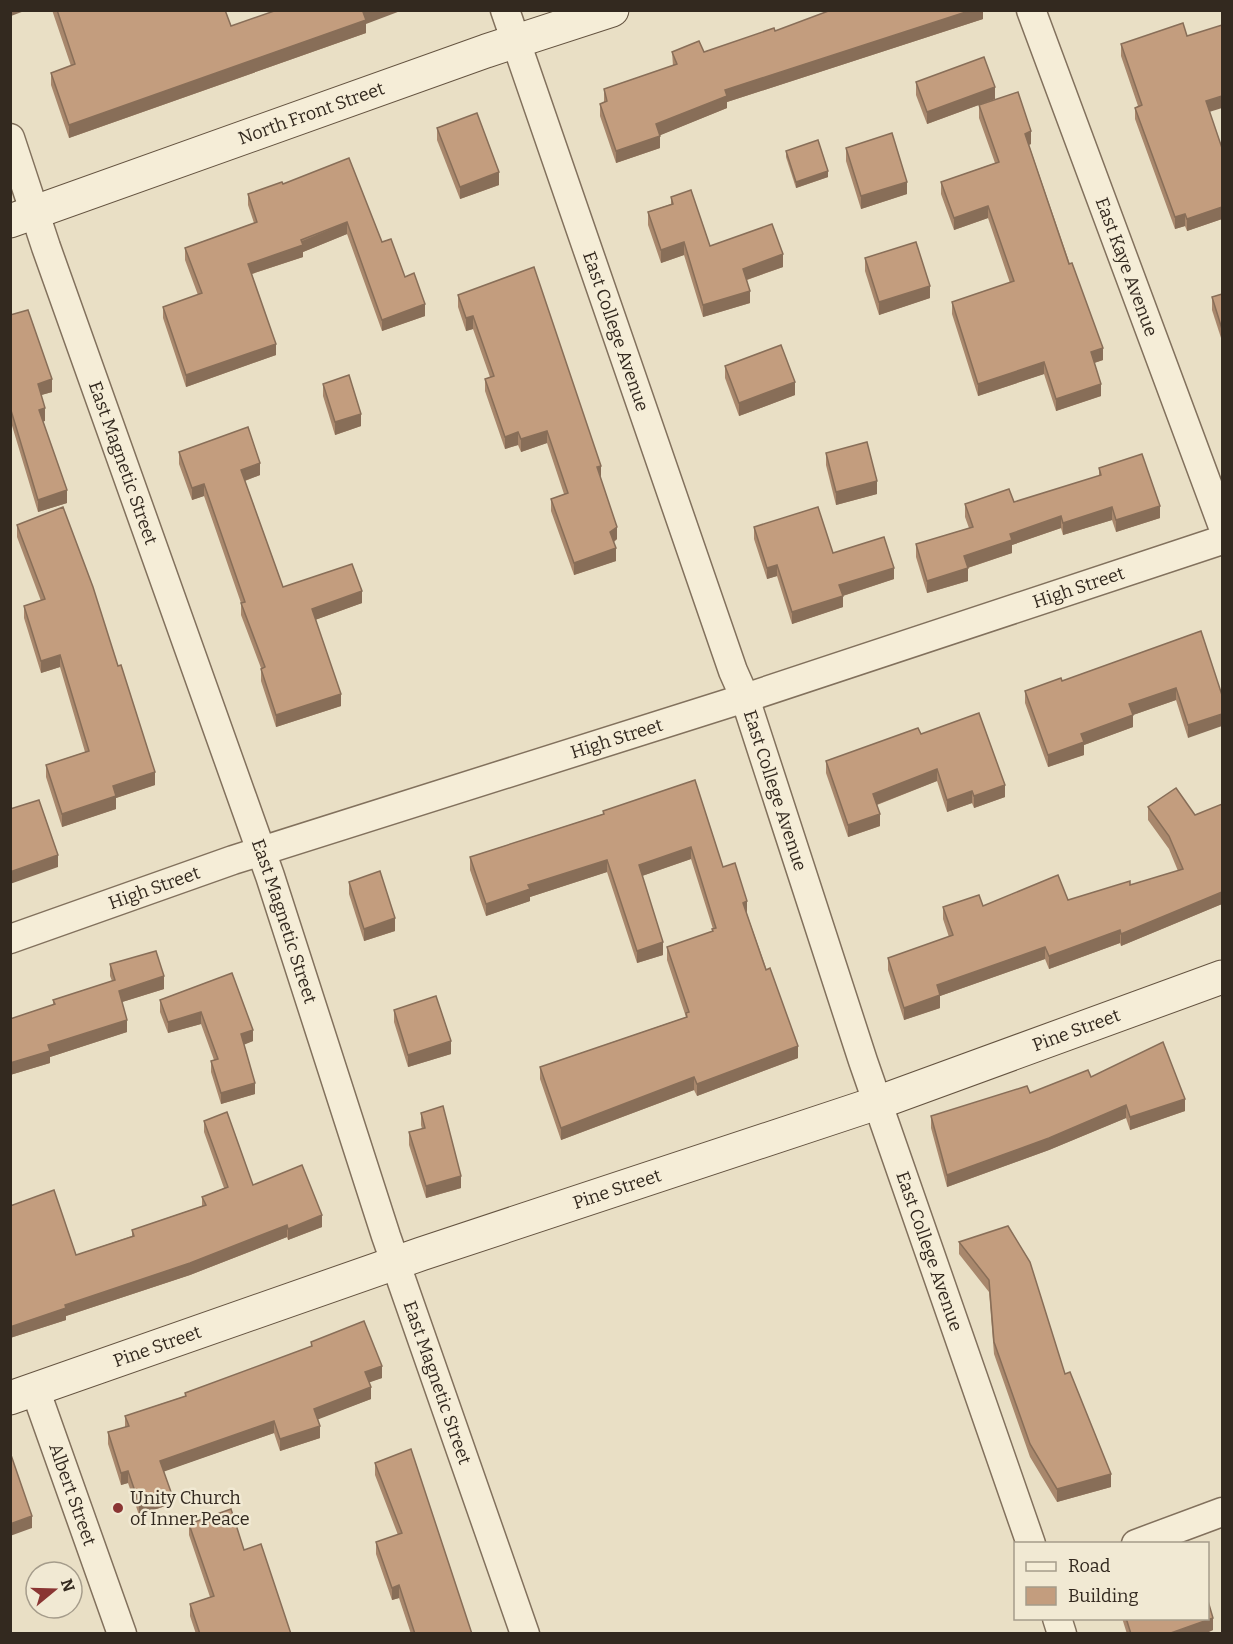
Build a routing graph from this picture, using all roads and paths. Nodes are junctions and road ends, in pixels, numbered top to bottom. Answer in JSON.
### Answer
{"nodes":[{"id":1,"x":505,"y":10,"type":"edge"},
{"id":2,"x":612,"y":10,"type":"edge"},
{"id":3,"x":1031,"y":10,"type":"edge"},
{"id":4,"x":516,"y":41,"type":"junction"},
{"id":5,"x":10,"y":138,"type":"edge"},
{"id":6,"x":23,"y":216,"type":"edge"},
{"id":7,"x":1222,"y":524,"type":"edge"},
{"id":8,"x":1222,"y":540,"type":"edge"},
{"id":9,"x":745,"y":698,"type":"junction"},
{"id":10,"x":261,"y":852,"type":"junction"},
{"id":11,"x":10,"y":939,"type":"edge"},
{"id":12,"x":1222,"y":977,"type":"edge"},
{"id":13,"x":877,"y":1103,"type":"junction"},
{"id":14,"x":396,"y":1263,"type":"junction"},
{"id":15,"x":23,"y":1394,"type":"edge"},
{"id":16,"x":1222,"y":1512,"type":"edge"},
{"id":17,"x":1030,"y":1542,"type":"edge"},
{"id":18,"x":1141,"y":1542,"type":"edge"},
{"id":19,"x":122,"y":1634,"type":"edge"},
{"id":20,"x":525,"y":1634,"type":"edge"}],
"edges":[{"from":1,"to":4,"type":"street","name":"East College Avenue"},
{"from":2,"to":4,"type":"street","name":"North Front Street"},
{"from":3,"to":7,"type":"street","name":"East Kaye Avenue"},
{"from":4,"to":6,"type":"street","name":"North Front Street"},
{"from":4,"to":9,"type":"street","name":"East College Avenue"},
{"from":5,"to":6,"type":"street","name":"East Magnetic Street"},
{"from":6,"to":10,"type":"street","name":"East Magnetic Street"},
{"from":8,"to":9,"type":"street","name":"High Street"},
{"from":9,"to":10,"type":"street","name":"High Street"},
{"from":9,"to":13,"type":"street","name":"East College Avenue"},
{"from":10,"to":11,"type":"street","name":"High Street"},
{"from":10,"to":14,"type":"street","name":"East Magnetic Street"},
{"from":12,"to":13,"type":"street","name":"Pine Street"},
{"from":13,"to":14,"type":"street","name":"Pine Street"},
{"from":13,"to":17,"type":"street","name":"East College Avenue"},
{"from":14,"to":15,"type":"street","name":"Pine Street"},
{"from":14,"to":20,"type":"street","name":"East Magnetic Street"},
{"from":15,"to":19,"type":"street","name":"Albert Street"},
{"from":16,"to":18,"type":"street"}]}
